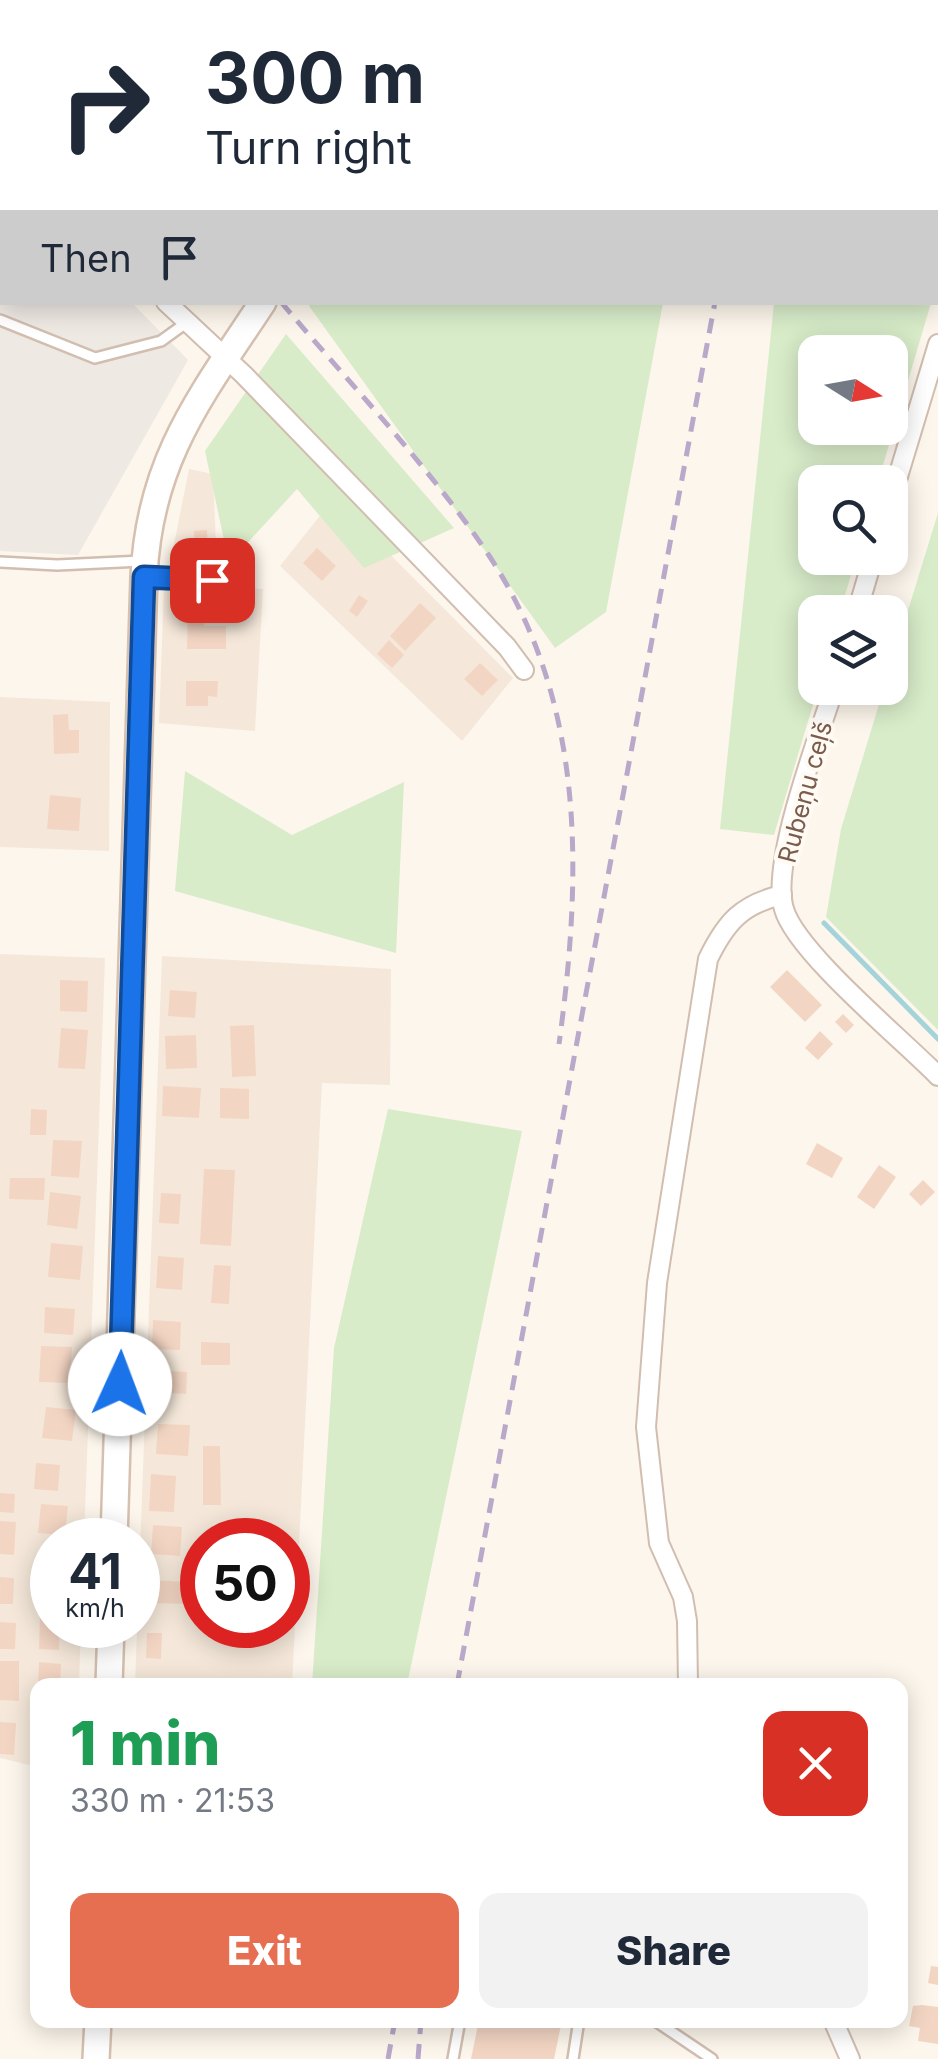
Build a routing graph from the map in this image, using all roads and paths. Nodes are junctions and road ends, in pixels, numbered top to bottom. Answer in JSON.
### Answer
{"nodes":[{"id":1,"x":169,"y":305,"type":"edge"},
{"id":2,"x":261,"y":305,"type":"edge"},
{"id":3,"x":0,"y":320,"type":"edge"},
{"id":4,"x":186,"y":323,"type":"junction"},
{"id":5,"x":938,"y":344,"type":"edge"},
{"id":6,"x":226,"y":358,"type":"junction"},
{"id":7,"x":901,"y":465,"type":"edge"},
{"id":8,"x":0,"y":562,"type":"edge"},
{"id":9,"x":145,"y":569,"type":"junction"},
{"id":10,"x":212,"y":580,"type":"dead end"},
{"id":11,"x":524,"y":670,"type":"dead end"},
{"id":12,"x":829,"y":705,"type":"edge"},
{"id":13,"x":782,"y":895,"type":"junction"},
{"id":14,"x":938,"y":1076,"type":"edge"},
{"id":15,"x":115,"y":1518,"type":"edge"},
{"id":16,"x":111,"y":1648,"type":"edge"},
{"id":17,"x":109,"y":1678,"type":"edge"},
{"id":18,"x":688,"y":1678,"type":"edge"},
{"id":19,"x":98,"y":2028,"type":"edge"},
{"id":20,"x":459,"y":2028,"type":"edge"},
{"id":21,"x":577,"y":2028,"type":"edge"},
{"id":22,"x":666,"y":2028,"type":"edge"},
{"id":23,"x":836,"y":2028,"type":"edge"},
{"id":24,"x":96,"y":2059,"type":"edge"},
{"id":25,"x":453,"y":2059,"type":"edge"},
{"id":26,"x":574,"y":2059,"type":"edge"},
{"id":27,"x":712,"y":2059,"type":"edge"},
{"id":28,"x":850,"y":2059,"type":"edge"}],
"edges":[{"from":1,"to":4,"type":"street"},
{"from":2,"to":6,"type":"main road"},
{"from":3,"to":4,"type":"lane"},
{"from":4,"to":6,"type":"street"},
{"from":5,"to":7,"type":"street"},
{"from":6,"to":9,"type":"main road"},
{"from":6,"to":11,"type":"street"},
{"from":8,"to":9,"type":"lane"},
{"from":9,"to":10,"type":"street"},
{"from":9,"to":15,"type":"main road"},
{"from":12,"to":13,"type":"street","name":"Rubeņu ceļš"},
{"from":13,"to":14,"type":"street","name":"Rubeņu ceļš"},
{"from":13,"to":18,"type":"street"},
{"from":16,"to":17,"type":"main road"},
{"from":19,"to":24,"type":"main road"},
{"from":20,"to":25,"type":"lane"},
{"from":21,"to":26,"type":"lane"},
{"from":22,"to":27,"type":"lane"},
{"from":23,"to":28,"type":"street"}]}
